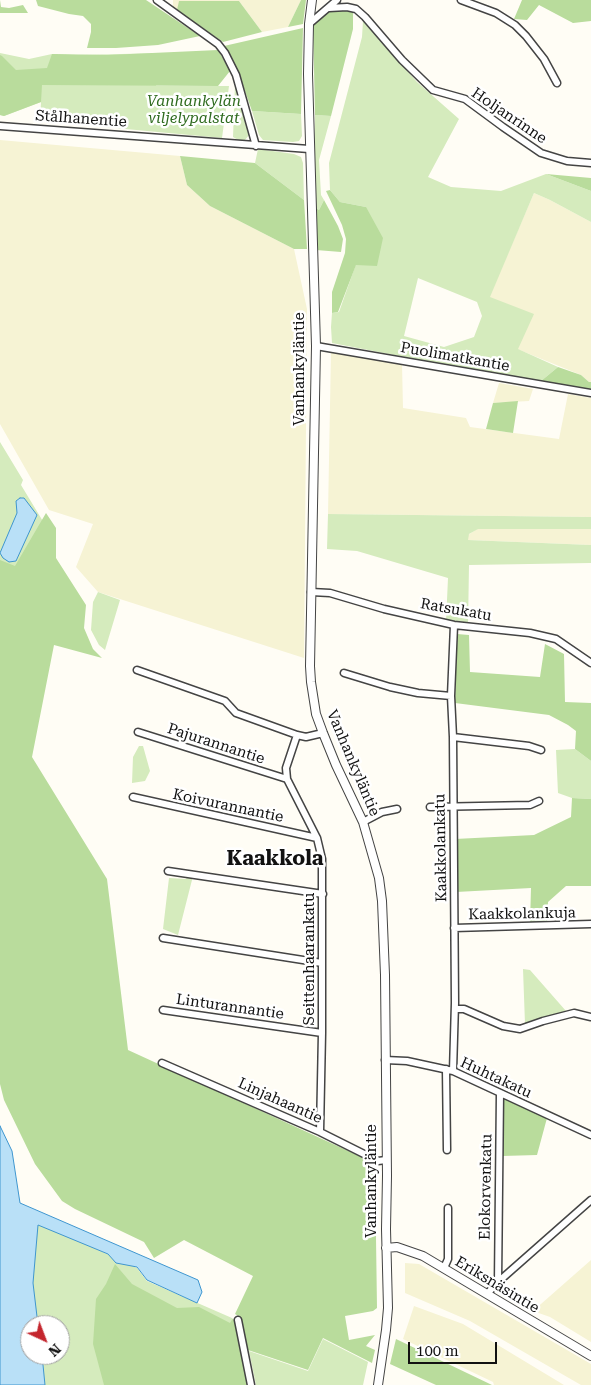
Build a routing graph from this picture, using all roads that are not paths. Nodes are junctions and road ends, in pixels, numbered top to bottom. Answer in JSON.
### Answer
{"nodes":[{"id":1,"x":157,"y":0,"type":"edge"},
{"id":2,"x":312,"y":0,"type":"edge"},
{"id":3,"x":337,"y":0,"type":"edge"},
{"id":4,"x":461,"y":0,"type":"edge"},
{"id":5,"x":329,"y":8,"type":"junction"},
{"id":6,"x":309,"y":24,"type":"junction"},
{"id":7,"x":557,"y":82,"type":"dead end"},
{"id":8,"x":0,"y":126,"type":"edge"},
{"id":9,"x":256,"y":146,"type":"junction"},
{"id":10,"x":309,"y":149,"type":"junction"},
{"id":11,"x":591,"y":163,"type":"edge"},
{"id":12,"x":316,"y":346,"type":"junction"},
{"id":13,"x":591,"y":393,"type":"edge"},
{"id":14,"x":311,"y":592,"type":"junction"},
{"id":15,"x":454,"y":625,"type":"junction"},
{"id":16,"x":591,"y":663,"type":"edge"},
{"id":17,"x":138,"y":670,"type":"dead end"},
{"id":18,"x":344,"y":673,"type":"dead end"},
{"id":19,"x":451,"y":696,"type":"junction"},
{"id":20,"x":138,"y":732,"type":"dead end"},
{"id":21,"x":323,"y":733,"type":"junction"},
{"id":22,"x":297,"y":735,"type":"junction"},
{"id":23,"x":453,"y":737,"type":"junction"},
{"id":24,"x":541,"y":750,"type":"dead end"},
{"id":25,"x":287,"y":779,"type":"junction"},
{"id":26,"x":133,"y":798,"type":"dead end"},
{"id":27,"x":539,"y":801,"type":"dead end"},
{"id":28,"x":453,"y":806,"type":"junction"},
{"id":29,"x":430,"y":807,"type":"dead end"},
{"id":30,"x":397,"y":809,"type":"dead end"},
{"id":31,"x":363,"y":822,"type":"junction"},
{"id":32,"x":317,"y":838,"type":"junction"},
{"id":33,"x":168,"y":871,"type":"dead end"},
{"id":34,"x":323,"y":894,"type":"junction"},
{"id":35,"x":591,"y":924,"type":"edge"},
{"id":36,"x":454,"y":928,"type":"junction"},
{"id":37,"x":164,"y":938,"type":"dead end"},
{"id":38,"x":322,"y":963,"type":"junction"},
{"id":39,"x":455,"y":1009,"type":"junction"},
{"id":40,"x":163,"y":1010,"type":"dead end"},
{"id":41,"x":591,"y":1017,"type":"edge"},
{"id":42,"x":322,"y":1034,"type":"junction"},
{"id":43,"x":385,"y":1060,"type":"junction"},
{"id":44,"x":162,"y":1063,"type":"dead end"},
{"id":45,"x":446,"y":1069,"type":"junction"},
{"id":46,"x":453,"y":1071,"type":"junction"},
{"id":47,"x":500,"y":1093,"type":"junction"},
{"id":48,"x":320,"y":1132,"type":"junction"},
{"id":49,"x":591,"y":1135,"type":"edge"},
{"id":50,"x":447,"y":1150,"type":"dead end"},
{"id":51,"x":386,"y":1160,"type":"junction"},
{"id":52,"x":591,"y":1200,"type":"edge"},
{"id":53,"x":448,"y":1208,"type":"dead end"},
{"id":54,"x":386,"y":1248,"type":"junction"},
{"id":55,"x":444,"y":1268,"type":"junction"},
{"id":56,"x":498,"y":1282,"type":"junction"},
{"id":57,"x":486,"y":1294,"type":"junction"},
{"id":58,"x":238,"y":1320,"type":"dead end"},
{"id":59,"x":591,"y":1356,"type":"edge"},
{"id":60,"x":251,"y":1385,"type":"edge"},
{"id":61,"x":378,"y":1385,"type":"edge"}],
"edges":[{"from":1,"to":9,"type":"street"},
{"from":2,"to":6,"type":"street","name":"Vanhankyläntie"},
{"from":3,"to":5,"type":"street"},
{"from":4,"to":7,"type":"street"},
{"from":5,"to":6,"type":"street"},
{"from":5,"to":11,"type":"street","name":"Holjanrinne"},
{"from":6,"to":10,"type":"street","name":"Vanhankyläntie"},
{"from":8,"to":9,"type":"street","name":"Stålhanentie"},
{"from":9,"to":10,"type":"street","name":"Stålhanentie"},
{"from":10,"to":12,"type":"street","name":"Vanhankyläntie"},
{"from":12,"to":13,"type":"street","name":"Puolimatkantie"},
{"from":12,"to":14,"type":"street","name":"Vanhankyläntie"},
{"from":14,"to":15,"type":"street","name":"Ratsukatu"},
{"from":14,"to":21,"type":"street","name":"Vanhankyläntie"},
{"from":15,"to":16,"type":"street","name":"Ratsukatu"},
{"from":15,"to":19,"type":"street","name":"Kaakkolankatu"},
{"from":17,"to":22,"type":"street"},
{"from":18,"to":19,"type":"street"},
{"from":19,"to":23,"type":"street","name":"Kaakkolankatu"},
{"from":20,"to":25,"type":"street","name":"Pajurannantie"},
{"from":21,"to":22,"type":"street"},
{"from":21,"to":31,"type":"street","name":"Vanhankyläntie"},
{"from":22,"to":25,"type":"street"},
{"from":23,"to":24,"type":"street"},
{"from":23,"to":28,"type":"street","name":"Kaakkolankatu"},
{"from":25,"to":32,"type":"street","name":"Seittenhaarankatu"},
{"from":26,"to":32,"type":"street","name":"Koivurannantie"},
{"from":27,"to":28,"type":"street"},
{"from":28,"to":29,"type":"street"},
{"from":28,"to":36,"type":"street","name":"Kaakkolankatu"},
{"from":30,"to":31,"type":"street"},
{"from":31,"to":43,"type":"street","name":"Vanhankyläntie"},
{"from":32,"to":34,"type":"street","name":"Seittenhaarankatu"},
{"from":33,"to":34,"type":"street"},
{"from":34,"to":38,"type":"street","name":"Seittenhaarankatu"},
{"from":35,"to":36,"type":"street","name":"Kaakkolankuja"},
{"from":36,"to":39,"type":"street","name":"Kaakkolankatu"},
{"from":37,"to":38,"type":"street"},
{"from":38,"to":42,"type":"street","name":"Seittenhaarankatu"},
{"from":39,"to":41,"type":"street"},
{"from":39,"to":46,"type":"street","name":"Kaakkolankatu"},
{"from":40,"to":42,"type":"street","name":"Linturannantie"},
{"from":42,"to":48,"type":"street","name":"Seittenhaarankatu"},
{"from":43,"to":45,"type":"street","name":"Huhtakatu"},
{"from":43,"to":51,"type":"street","name":"Vanhankyläntie"},
{"from":44,"to":48,"type":"street","name":"Linjahaantie"},
{"from":45,"to":46,"type":"street","name":"Huhtakatu"},
{"from":45,"to":50,"type":"street"},
{"from":46,"to":47,"type":"street","name":"Huhtakatu"},
{"from":47,"to":49,"type":"street","name":"Huhtakatu"},
{"from":47,"to":56,"type":"street","name":"Elokorvenkatu"},
{"from":48,"to":51,"type":"street","name":"Linjahaantie"},
{"from":51,"to":54,"type":"street","name":"Vanhankyläntie"},
{"from":52,"to":56,"type":"street"},
{"from":53,"to":55,"type":"street"},
{"from":54,"to":55,"type":"street","name":"Eriksnäsintie"},
{"from":54,"to":61,"type":"street","name":"Vanhankyläntie"},
{"from":55,"to":57,"type":"street","name":"Eriksnäsintie"},
{"from":56,"to":57,"type":"street"},
{"from":57,"to":59,"type":"street","name":"Eriksnäsintie"},
{"from":58,"to":60,"type":"street"}]}
